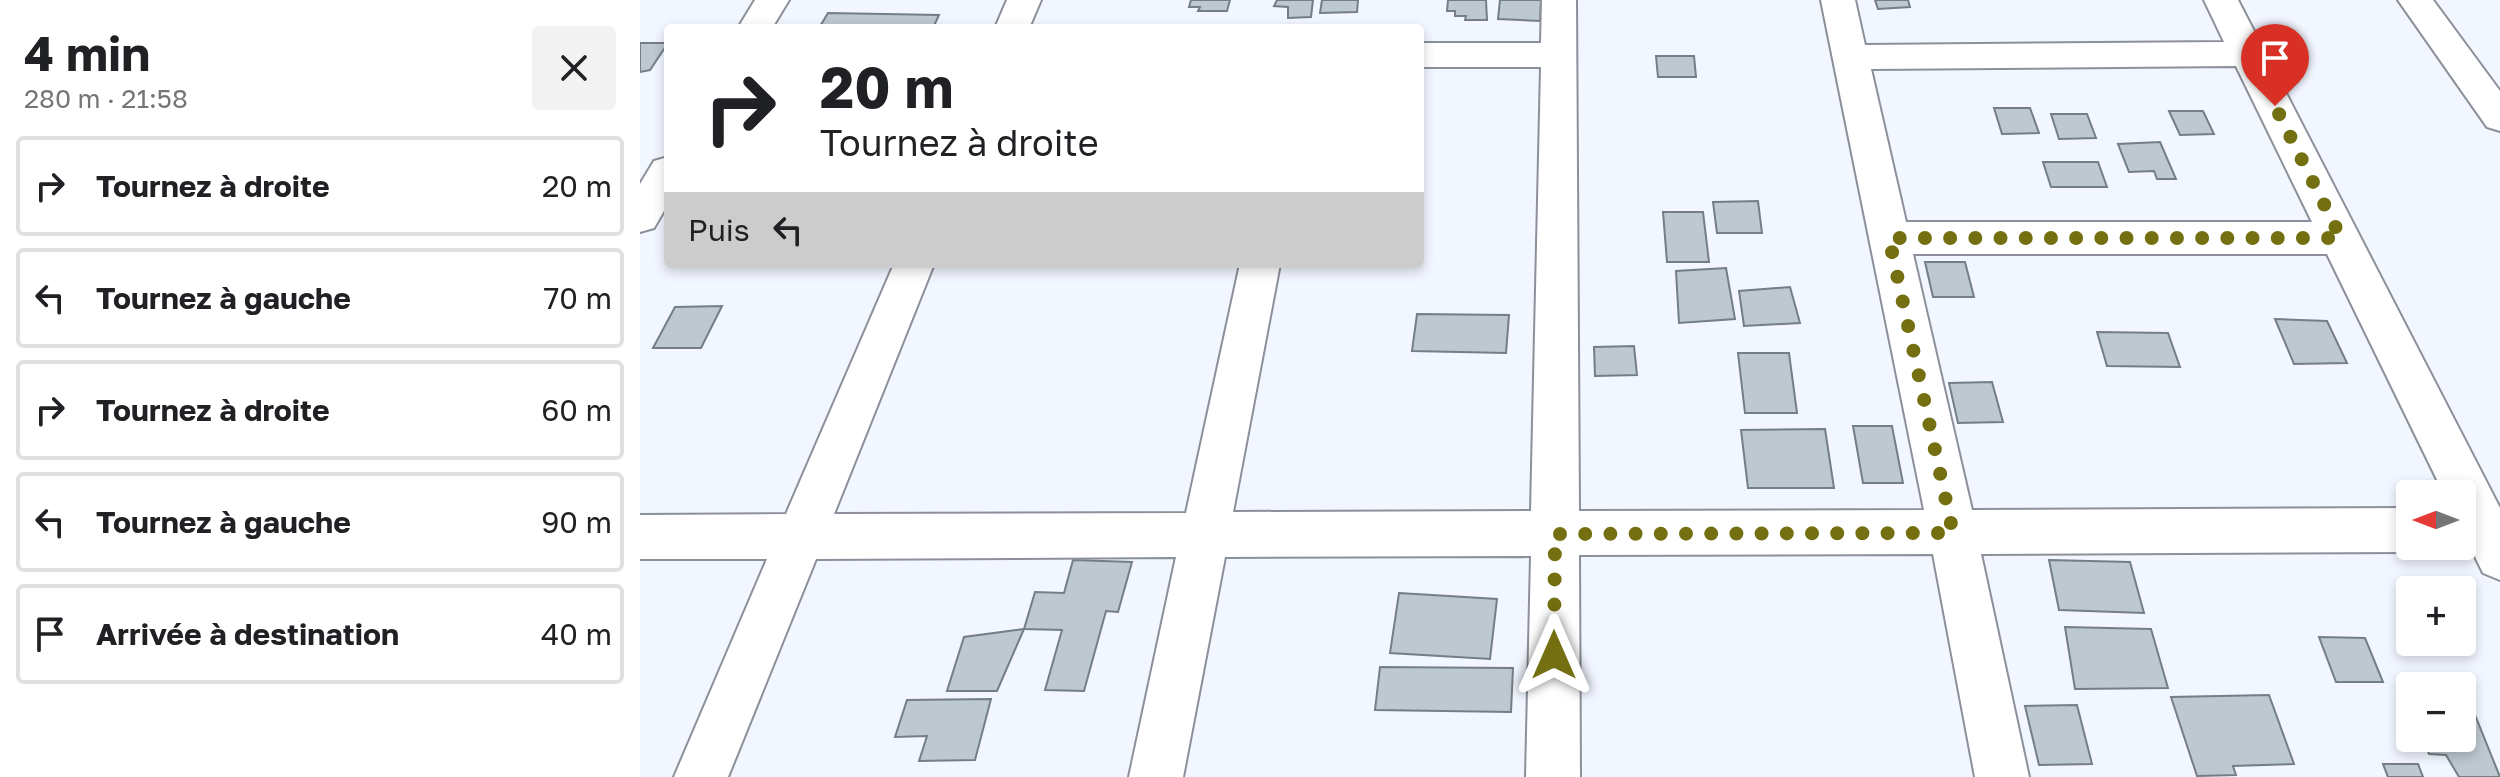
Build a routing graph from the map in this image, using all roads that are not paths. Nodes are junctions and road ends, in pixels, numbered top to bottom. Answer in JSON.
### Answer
{"nodes":[{"id":1,"x":772,"y":0,"type":"edge"},
{"id":2,"x":1024,"y":0,"type":"edge"},
{"id":3,"x":1559,"y":0,"type":"edge"},
{"id":4,"x":1838,"y":0,"type":"edge"},
{"id":5,"x":2221,"y":0,"type":"edge"},
{"id":6,"x":2415,"y":0,"type":"edge"},
{"id":7,"x":757,"y":24,"type":"edge"},
{"id":8,"x":1014,"y":24,"type":"edge"},
{"id":9,"x":2248,"y":54,"type":"junction"},
{"id":10,"x":1424,"y":55,"type":"edge"},
{"id":11,"x":1559,"y":55,"type":"junction"},
{"id":12,"x":1849,"y":57,"type":"junction"},
{"id":13,"x":2500,"y":118,"type":"edge"},
{"id":14,"x":664,"y":178,"type":"edge"},
{"id":15,"x":640,"y":217,"type":"edge"},
{"id":16,"x":1889,"y":238,"type":"junction"},
{"id":17,"x":2341,"y":238,"type":"junction"},
{"id":18,"x":912,"y":268,"type":"edge"},
{"id":19,"x":1259,"y":268,"type":"edge"},
{"id":20,"x":2396,"y":530,"type":"edge"},
{"id":21,"x":1953,"y":533,"type":"junction"},
{"id":22,"x":1205,"y":534,"type":"junction"},
{"id":23,"x":1555,"y":534,"type":"junction"},
{"id":24,"x":801,"y":536,"type":"junction"},
{"id":25,"x":640,"y":537,"type":"edge"},
{"id":26,"x":2483,"y":539,"type":"edge"},
{"id":27,"x":701,"y":777,"type":"edge"},
{"id":28,"x":1156,"y":777,"type":"edge"},
{"id":29,"x":1553,"y":777,"type":"edge"},
{"id":30,"x":2002,"y":777,"type":"edge"}],
"edges":[{"from":1,"to":7,"type":"street"},
{"from":2,"to":8,"type":"street"},
{"from":3,"to":11,"type":"street"},
{"from":4,"to":12,"type":"street"},
{"from":5,"to":9,"type":"street"},
{"from":6,"to":13,"type":"street"},
{"from":9,"to":12,"type":"street"},
{"from":9,"to":17,"type":"street"},
{"from":10,"to":11,"type":"street"},
{"from":11,"to":23,"type":"street"},
{"from":12,"to":16,"type":"street"},
{"from":14,"to":15,"type":"street"},
{"from":16,"to":17,"type":"street"},
{"from":16,"to":21,"type":"street"},
{"from":17,"to":26,"type":"street"},
{"from":18,"to":24,"type":"street"},
{"from":19,"to":22,"type":"street"},
{"from":20,"to":21,"type":"street"},
{"from":21,"to":23,"type":"street"},
{"from":21,"to":30,"type":"street"},
{"from":22,"to":23,"type":"street"},
{"from":22,"to":24,"type":"street"},
{"from":22,"to":28,"type":"street"},
{"from":23,"to":29,"type":"street"},
{"from":24,"to":25,"type":"street"},
{"from":24,"to":27,"type":"street"}]}
